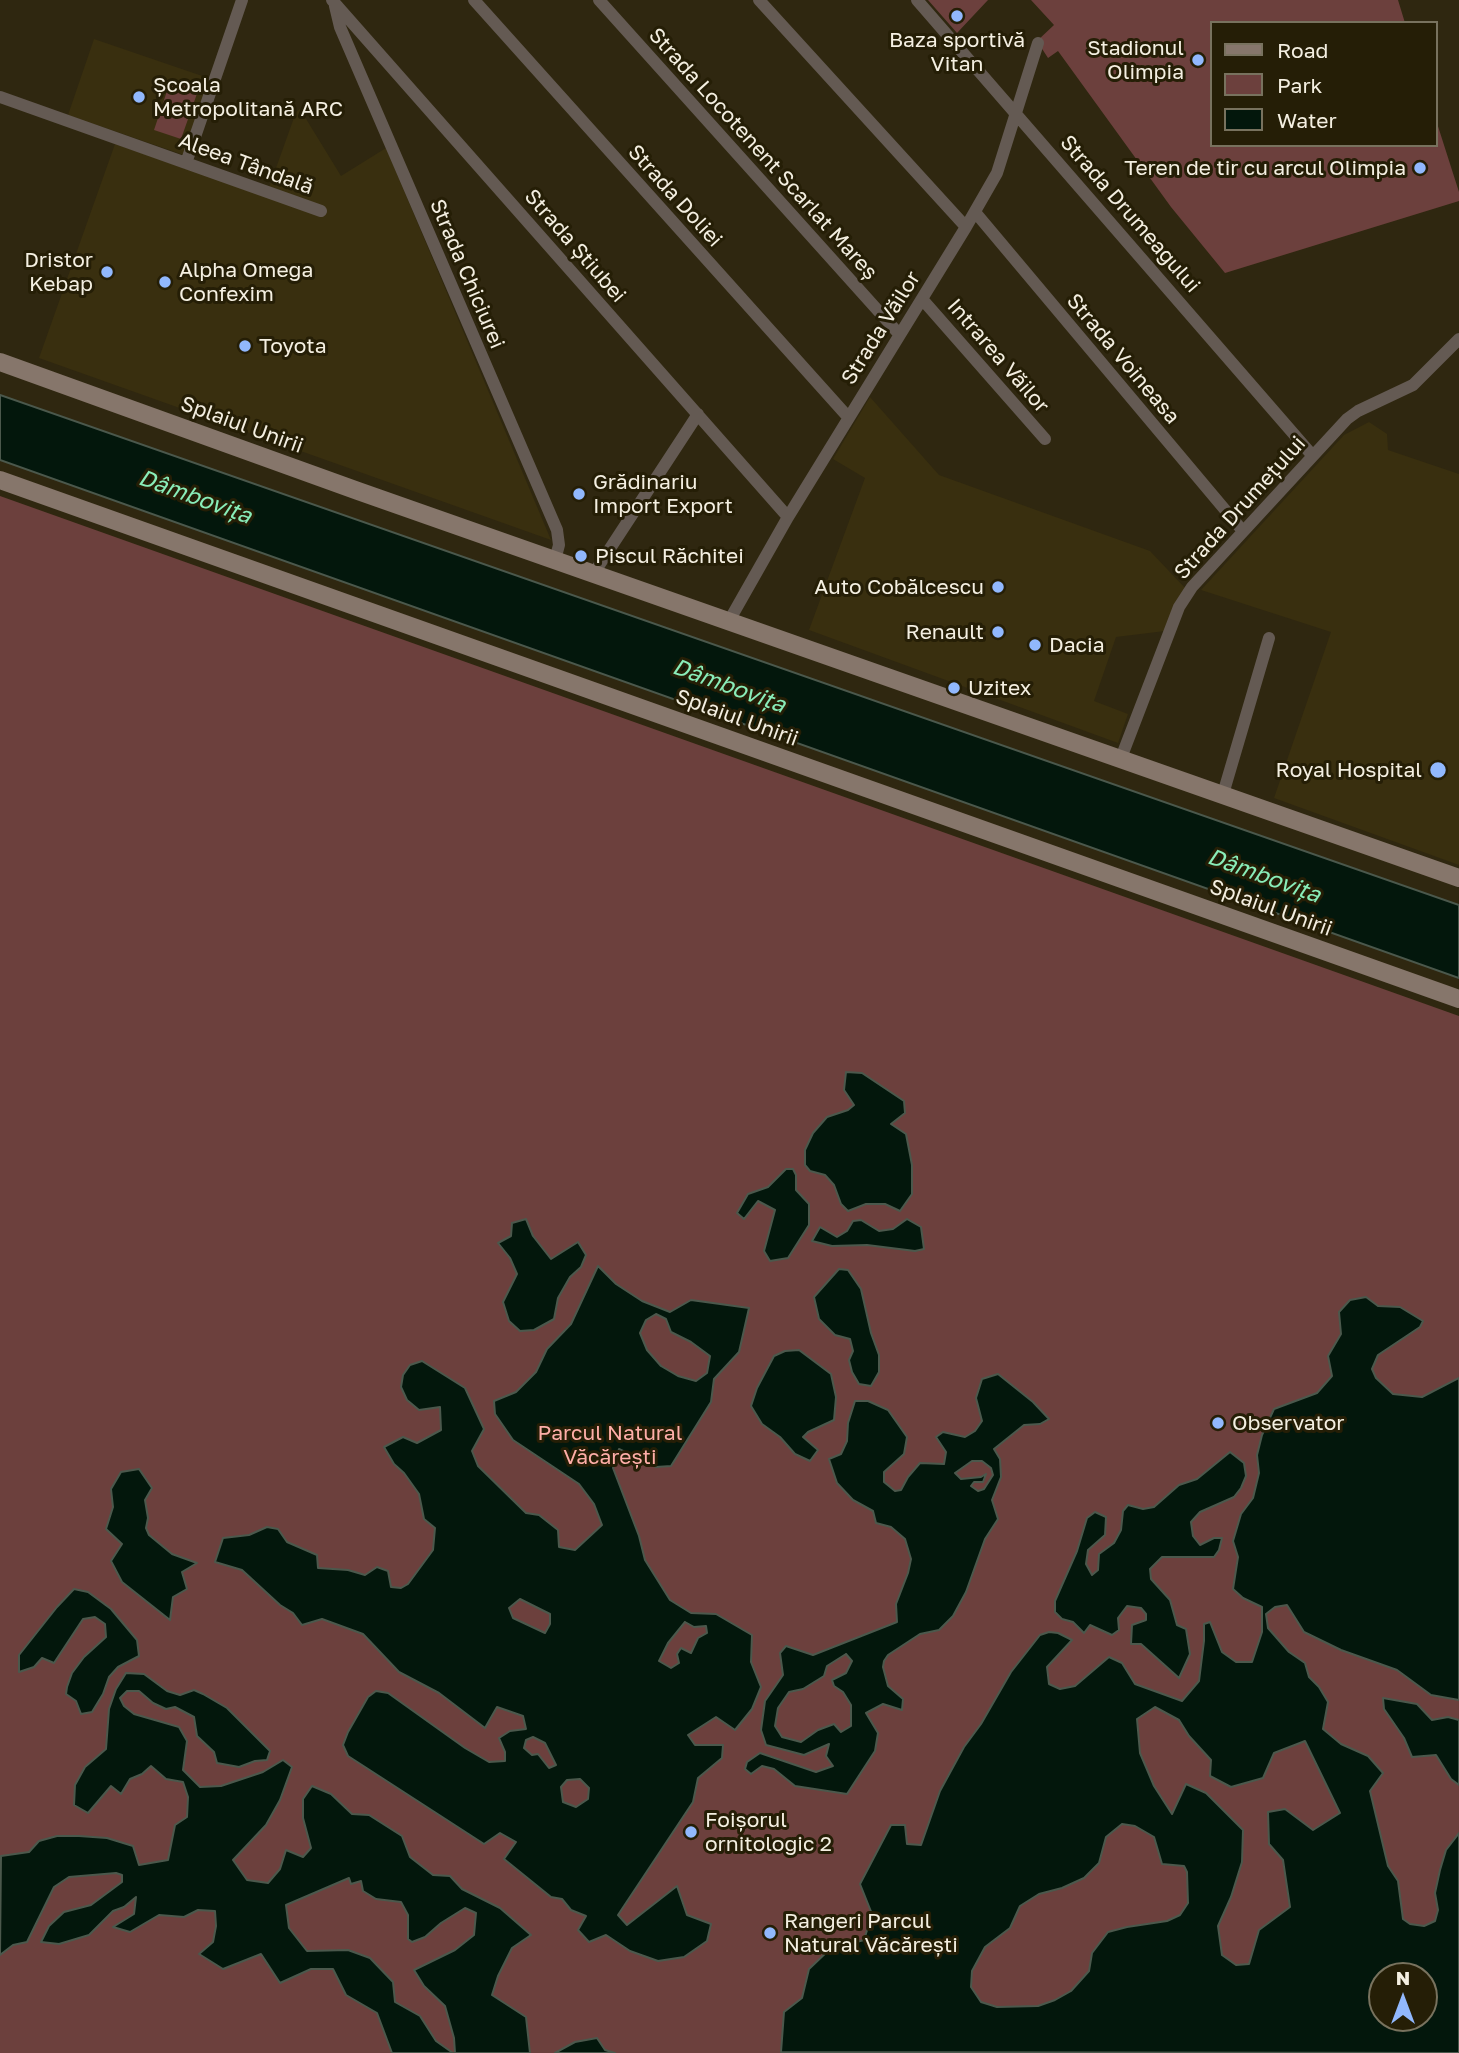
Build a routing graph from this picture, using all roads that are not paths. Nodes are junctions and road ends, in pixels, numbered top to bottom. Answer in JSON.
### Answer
{"nodes":[{"id":1,"x":242,"y":0,"type":"edge"},
{"id":2,"x":474,"y":0,"type":"edge"},
{"id":3,"x":599,"y":0,"type":"edge"},
{"id":4,"x":759,"y":0,"type":"edge"},
{"id":5,"x":917,"y":0,"type":"edge"},
{"id":6,"x":335,"y":1,"type":"edge"},
{"id":7,"x":1038,"y":43,"type":"dead end"},
{"id":8,"x":0,"y":97,"type":"edge"},
{"id":9,"x":1017,"y":113,"type":"junction"},
{"id":10,"x":186,"y":163,"type":"junction"},
{"id":11,"x":321,"y":211,"type":"dead end"},
{"id":12,"x":975,"y":212,"type":"junction"},
{"id":13,"x":966,"y":227,"type":"junction"},
{"id":14,"x":922,"y":299,"type":"junction"},
{"id":15,"x":899,"y":334,"type":"junction"},
{"id":16,"x":1459,"y":339,"type":"edge"},
{"id":17,"x":0,"y":362,"type":"edge"},
{"id":18,"x":698,"y":414,"type":"junction"},
{"id":19,"x":848,"y":418,"type":"junction"},
{"id":20,"x":1045,"y":439,"type":"dead end"},
{"id":21,"x":1312,"y":455,"type":"junction"},
{"id":22,"x":0,"y":480,"type":"edge"},
{"id":23,"x":788,"y":517,"type":"junction"},
{"id":24,"x":1242,"y":530,"type":"junction"},
{"id":25,"x":555,"y":560,"type":"junction"},
{"id":26,"x":594,"y":573,"type":"junction"},
{"id":27,"x":729,"y":621,"type":"junction"},
{"id":28,"x":1269,"y":638,"type":"dead end"},
{"id":29,"x":1121,"y":758,"type":"junction"},
{"id":30,"x":1223,"y":794,"type":"junction"},
{"id":31,"x":1459,"y":878,"type":"edge"},
{"id":32,"x":1459,"y":999,"type":"edge"}],
"edges":[{"from":1,"to":10,"type":"street"},
{"from":2,"to":19,"type":"street","name":"Strada Doliei"},
{"from":3,"to":15,"type":"street","name":"Strada Locotenent Scarlat Mareș"},
{"from":4,"to":13,"type":"street"},
{"from":5,"to":9,"type":"street","name":"Strada Drumeagului"},
{"from":6,"to":18,"type":"street","name":"Strada Știubei"},
{"from":6,"to":25,"type":"street","name":"Strada Chiciurei"},
{"from":7,"to":9,"type":"street","name":"Strada Văilor"},
{"from":8,"to":10,"type":"street","name":"Aleea Tândală"},
{"from":9,"to":12,"type":"street","name":"Strada Văilor"},
{"from":9,"to":21,"type":"street","name":"Strada Drumeagului"},
{"from":10,"to":11,"type":"street","name":"Aleea Tândală"},
{"from":12,"to":13,"type":"street","name":"Strada Văilor"},
{"from":12,"to":24,"type":"street","name":"Strada Voineasa"},
{"from":13,"to":14,"type":"street","name":"Strada Văilor"},
{"from":14,"to":15,"type":"street","name":"Strada Văilor"},
{"from":14,"to":20,"type":"street","name":"Intrarea Văilor"},
{"from":15,"to":19,"type":"street","name":"Strada Văilor"},
{"from":16,"to":21,"type":"street","name":"Strada Drumețului"},
{"from":17,"to":25,"type":"main road","name":"Splaiul Unirii"},
{"from":18,"to":23,"type":"street","name":"Strada Știubei"},
{"from":18,"to":26,"type":"street"},
{"from":19,"to":23,"type":"street","name":"Strada Văilor"},
{"from":21,"to":24,"type":"street","name":"Strada Drumețului"},
{"from":22,"to":32,"type":"main road","name":"Splaiul Unirii"},
{"from":23,"to":27,"type":"street","name":"Strada Văilor"},
{"from":24,"to":29,"type":"street","name":"Strada Drumețului"},
{"from":25,"to":26,"type":"main road","name":"Splaiul Unirii"},
{"from":26,"to":27,"type":"main road","name":"Splaiul Unirii"},
{"from":27,"to":29,"type":"main road","name":"Splaiul Unirii"},
{"from":28,"to":30,"type":"street"},
{"from":29,"to":30,"type":"main road","name":"Splaiul Unirii"},
{"from":30,"to":31,"type":"main road","name":"Splaiul Unirii"}]}
